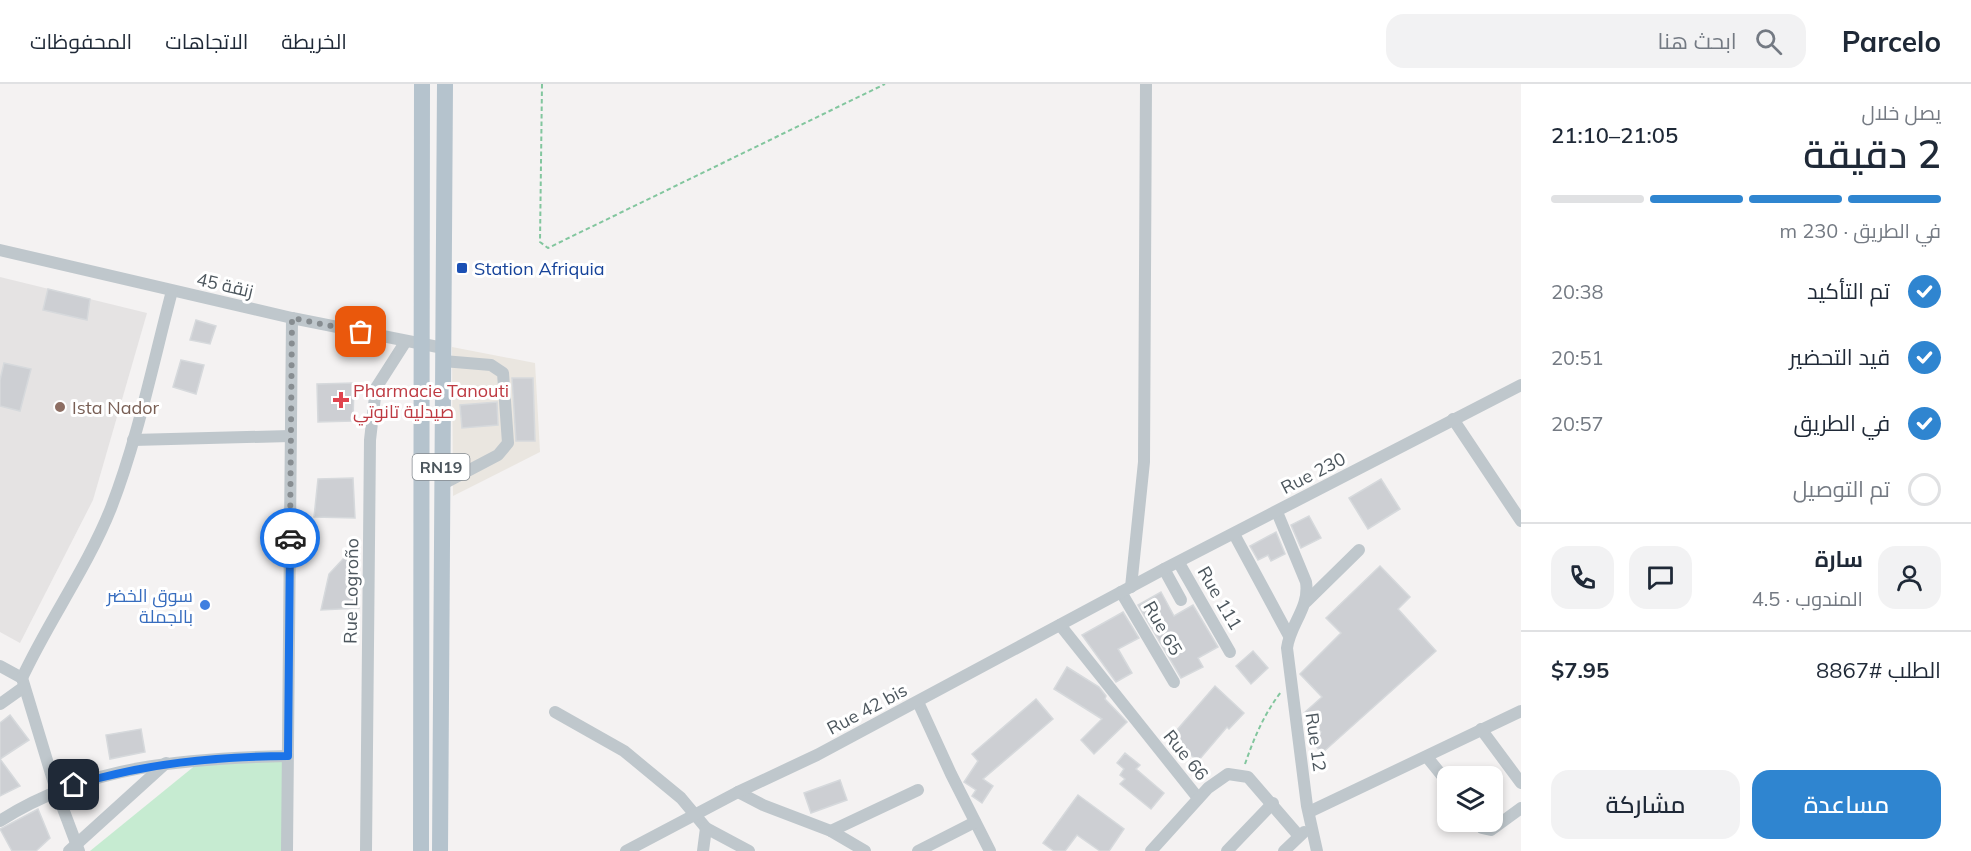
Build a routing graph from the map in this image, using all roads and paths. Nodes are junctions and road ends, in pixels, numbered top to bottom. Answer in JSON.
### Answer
{"nodes":[{"id":1,"x":422,"y":84,"type":"edge"},
{"id":2,"x":445,"y":84,"type":"edge"},
{"id":3,"x":542,"y":84,"type":"edge"},
{"id":4,"x":885,"y":84,"type":"edge"},
{"id":5,"x":1146,"y":84,"type":"edge"},
{"id":6,"x":0,"y":250,"type":"edge"},
{"id":7,"x":172,"y":291,"type":"junction"},
{"id":8,"x":292,"y":318,"type":"junction"},
{"id":9,"x":414,"y":342,"type":"junction"},
{"id":10,"x":443,"y":354,"type":"junction"},
{"id":11,"x":1521,"y":385,"type":"edge"},
{"id":12,"x":1453,"y":419,"type":"junction"},
{"id":13,"x":290,"y":436,"type":"junction"},
{"id":14,"x":133,"y":440,"type":"junction"},
{"id":15,"x":441,"y":484,"type":"junction"},
{"id":16,"x":1276,"y":512,"type":"junction"},
{"id":17,"x":1521,"y":520,"type":"edge"},
{"id":18,"x":1234,"y":534,"type":"junction"},
{"id":19,"x":1359,"y":550,"type":"dead end"},
{"id":20,"x":1179,"y":563,"type":"junction"},
{"id":21,"x":1164,"y":569,"type":"junction"},
{"id":22,"x":1126,"y":589,"type":"junction"},
{"id":23,"x":1181,"y":600,"type":"dead end"},
{"id":24,"x":1306,"y":602,"type":"junction"},
{"id":25,"x":1060,"y":625,"type":"junction"},
{"id":26,"x":1289,"y":636,"type":"junction"},
{"id":27,"x":1230,"y":652,"type":"dead end"},
{"id":28,"x":0,"y":666,"type":"edge"},
{"id":29,"x":1290,"y":680,"type":"junction"},
{"id":30,"x":1174,"y":682,"type":"dead end"},
{"id":31,"x":23,"y":683,"type":"junction"},
{"id":32,"x":918,"y":702,"type":"junction"},
{"id":33,"x":0,"y":704,"type":"edge"},
{"id":34,"x":1521,"y":711,"type":"edge"},
{"id":35,"x":555,"y":712,"type":"dead end"},
{"id":36,"x":1481,"y":729,"type":"junction"},
{"id":37,"x":288,"y":756,"type":"junction"},
{"id":38,"x":1427,"y":757,"type":"junction"},
{"id":39,"x":167,"y":762,"type":"junction"},
{"id":40,"x":1437,"y":769,"type":"edge"},
{"id":41,"x":1241,"y":775,"type":"junction"},
{"id":42,"x":1521,"y":783,"type":"edge"},
{"id":43,"x":56,"y":790,"type":"junction"},
{"id":44,"x":918,"y":790,"type":"dead end"},
{"id":45,"x":738,"y":792,"type":"junction"},
{"id":46,"x":1198,"y":798,"type":"junction"},
{"id":47,"x":1273,"y":803,"type":"junction"},
{"id":48,"x":1521,"y":808,"type":"edge"},
{"id":49,"x":1309,"y":812,"type":"junction"},
{"id":50,"x":695,"y":814,"type":"junction"},
{"id":51,"x":0,"y":820,"type":"edge"},
{"id":52,"x":1503,"y":821,"type":"edge"},
{"id":53,"x":975,"y":822,"type":"junction"},
{"id":54,"x":1311,"y":825,"type":"junction"},
{"id":55,"x":706,"y":828,"type":"junction"},
{"id":56,"x":831,"y":831,"type":"junction"},
{"id":57,"x":1299,"y":836,"type":"junction"},
{"id":58,"x":846,"y":847,"type":"edge"},
{"id":59,"x":75,"y":849,"type":"edge"},
{"id":60,"x":288,"y":851,"type":"edge"},
{"id":61,"x":366,"y":851,"type":"edge"},
{"id":62,"x":421,"y":851,"type":"edge"},
{"id":63,"x":440,"y":851,"type":"edge"},
{"id":64,"x":626,"y":851,"type":"edge"},
{"id":65,"x":703,"y":851,"type":"edge"},
{"id":66,"x":749,"y":851,"type":"edge"},
{"id":67,"x":865,"y":851,"type":"edge"},
{"id":68,"x":918,"y":851,"type":"edge"},
{"id":69,"x":990,"y":851,"type":"edge"},
{"id":70,"x":1150,"y":851,"type":"edge"},
{"id":71,"x":1227,"y":851,"type":"edge"},
{"id":72,"x":1284,"y":851,"type":"edge"},
{"id":73,"x":1317,"y":851,"type":"edge"}],
"edges":[{"from":1,"to":9,"type":"main road","number":"RN19"},
{"from":2,"to":10,"type":"main road","number":"RN19"},
{"from":3,"to":4,"type":"path"},
{"from":5,"to":22,"type":"street"},
{"from":6,"to":7,"type":"street","name":"زنقة 45"},
{"from":7,"to":8,"type":"street","name":"زنقة 45"},
{"from":7,"to":14,"type":"street"},
{"from":8,"to":9,"type":"street","name":"زنقة 45"},
{"from":8,"to":13,"type":"street"},
{"from":9,"to":10,"type":"street","name":"زنقة 45"},
{"from":9,"to":61,"type":"street","name":"Rue Logroño"},
{"from":9,"to":62,"type":"main road","number":"RN19"},
{"from":10,"to":15,"type":"main road","number":"RN19"},
{"from":10,"to":15,"type":"street","name":"زنقة 45"},
{"from":11,"to":12,"type":"street","name":"Rue 230"},
{"from":12,"to":16,"type":"street","name":"Rue 230"},
{"from":12,"to":17,"type":"street"},
{"from":13,"to":14,"type":"street"},
{"from":13,"to":37,"type":"street"},
{"from":14,"to":31,"type":"street"},
{"from":15,"to":63,"type":"main road","number":"RN19"},
{"from":16,"to":18,"type":"street","name":"Rue 230"},
{"from":16,"to":24,"type":"street"},
{"from":18,"to":20,"type":"street","name":"Rue 230"},
{"from":18,"to":26,"type":"street"},
{"from":19,"to":24,"type":"street"},
{"from":20,"to":21,"type":"street","name":"Rue 230"},
{"from":20,"to":27,"type":"street","name":"Rue 111"},
{"from":21,"to":22,"type":"street","name":"Rue 230"},
{"from":21,"to":23,"type":"street"},
{"from":22,"to":25,"type":"street","name":"Rue 42 bis"},
{"from":22,"to":30,"type":"street","name":"Rue 65"},
{"from":24,"to":26,"type":"street"},
{"from":25,"to":32,"type":"street","name":"Rue 42 bis"},
{"from":25,"to":46,"type":"street","name":"Rue 66"},
{"from":26,"to":29,"type":"street","name":"Rue 12"},
{"from":28,"to":31,"type":"street"},
{"from":29,"to":41,"type":"path"},
{"from":29,"to":49,"type":"street","name":"Rue 12"},
{"from":31,"to":33,"type":"street"},
{"from":31,"to":43,"type":"street"},
{"from":32,"to":45,"type":"street","name":"Rue 42 bis"},
{"from":32,"to":53,"type":"street"},
{"from":34,"to":36,"type":"street"},
{"from":35,"to":50,"type":"street"},
{"from":36,"to":38,"type":"street"},
{"from":36,"to":42,"type":"street"},
{"from":37,"to":39,"type":"street"},
{"from":37,"to":60,"type":"street"},
{"from":38,"to":40,"type":"street"},
{"from":38,"to":49,"type":"street"},
{"from":39,"to":43,"type":"street"},
{"from":39,"to":59,"type":"street"},
{"from":41,"to":46,"type":"street","name":"Rue 66"},
{"from":41,"to":47,"type":"street"},
{"from":43,"to":51,"type":"street"},
{"from":43,"to":59,"type":"street"},
{"from":44,"to":56,"type":"street"},
{"from":45,"to":50,"type":"street","name":"Rue 42 bis"},
{"from":45,"to":56,"type":"street"},
{"from":46,"to":70,"type":"street"},
{"from":47,"to":57,"type":"street"},
{"from":47,"to":71,"type":"street"},
{"from":48,"to":52,"type":"street"},
{"from":49,"to":54,"type":"street","name":"Rue 12"},
{"from":50,"to":55,"type":"street"},
{"from":50,"to":64,"type":"street","name":"Rue 42 bis"},
{"from":53,"to":68,"type":"street"},
{"from":53,"to":69,"type":"street"},
{"from":54,"to":57,"type":"street"},
{"from":54,"to":73,"type":"street","name":"Rue 12"},
{"from":55,"to":65,"type":"street"},
{"from":55,"to":66,"type":"street"},
{"from":56,"to":58,"type":"street"},
{"from":57,"to":72,"type":"street"},
{"from":58,"to":67,"type":"street"}]}
